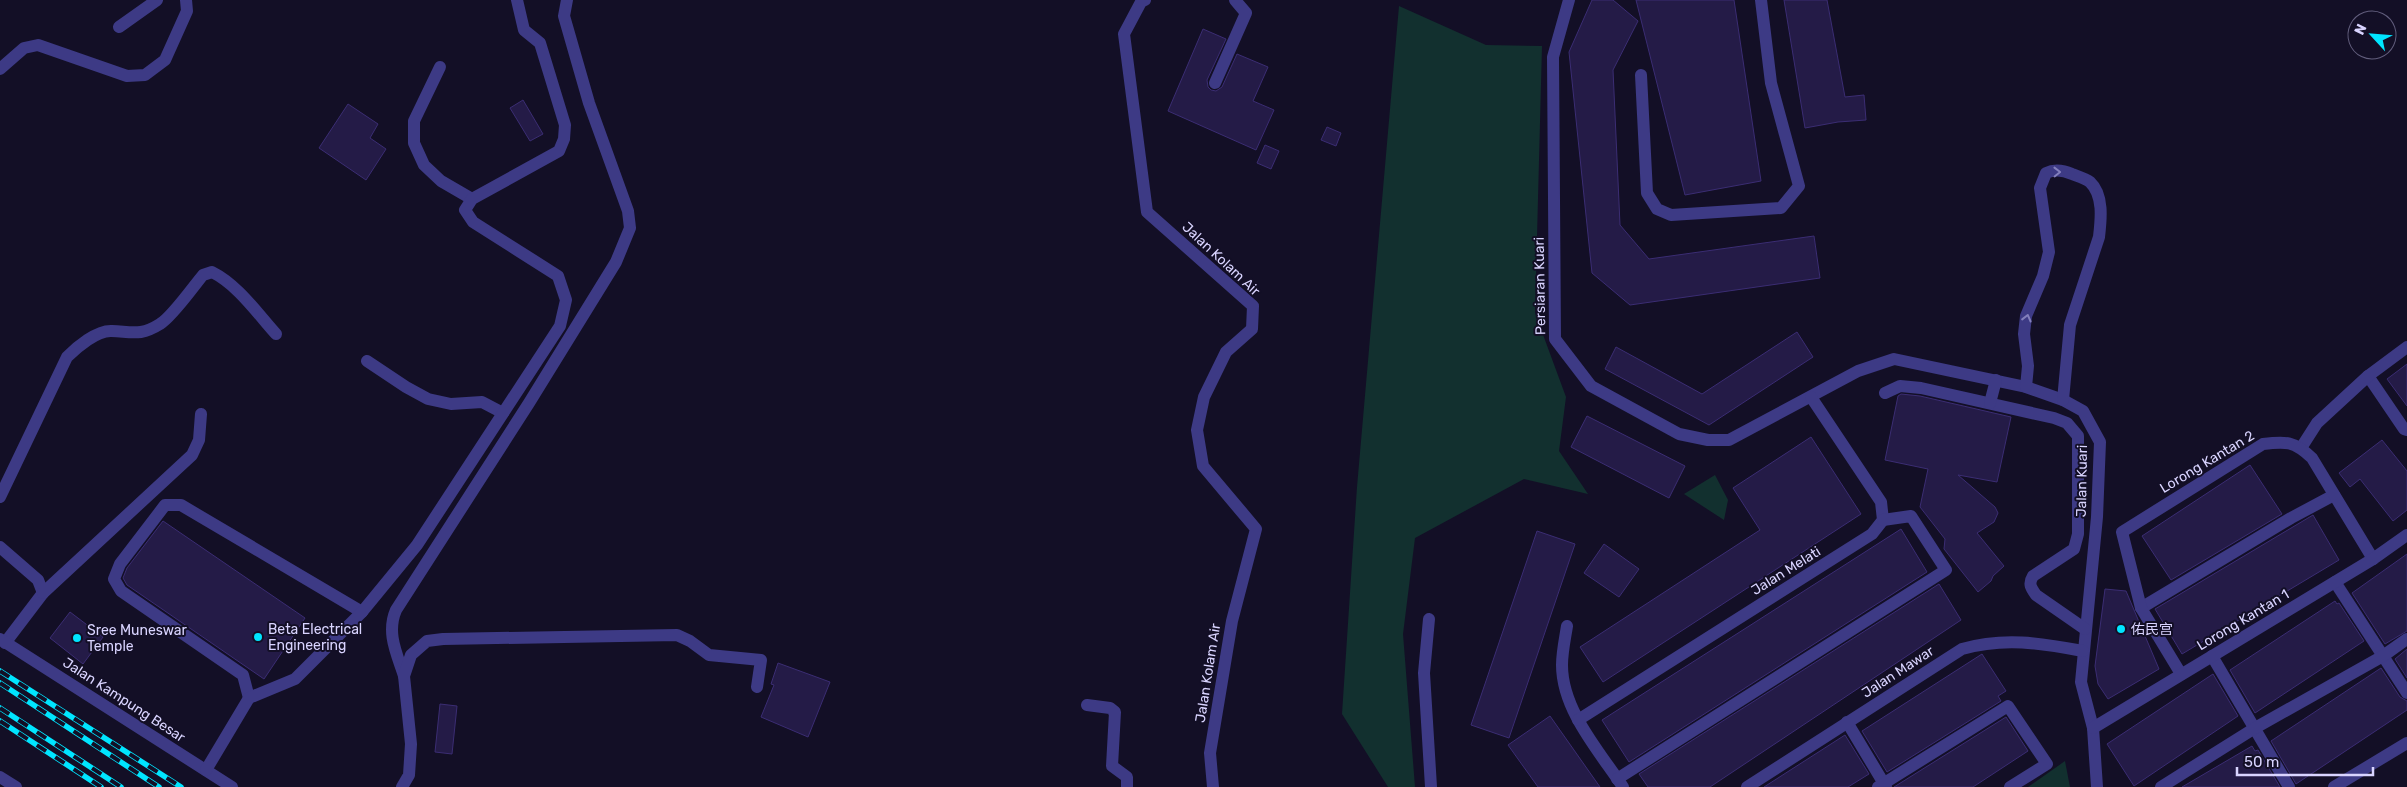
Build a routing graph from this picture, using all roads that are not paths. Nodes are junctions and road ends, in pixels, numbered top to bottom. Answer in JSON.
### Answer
{"nodes":[{"id":1,"x":157,"y":0,"type":"edge"},
{"id":2,"x":186,"y":0,"type":"edge"},
{"id":3,"x":517,"y":0,"type":"edge"},
{"id":4,"x":566,"y":0,"type":"edge"},
{"id":5,"x":1145,"y":0,"type":"edge"},
{"id":6,"x":1235,"y":0,"type":"edge"},
{"id":7,"x":1569,"y":0,"type":"edge"},
{"id":8,"x":1761,"y":0,"type":"edge"},
{"id":9,"x":119,"y":27,"type":"dead end"},
{"id":10,"x":440,"y":67,"type":"dead end"},
{"id":11,"x":0,"y":69,"type":"edge"},
{"id":12,"x":1641,"y":75,"type":"dead end"},
{"id":13,"x":1215,"y":83,"type":"dead end"},
{"id":14,"x":472,"y":199,"type":"junction"},
{"id":15,"x":276,"y":334,"type":"dead end"},
{"id":16,"x":2407,"y":347,"type":"edge"},
{"id":17,"x":367,"y":361,"type":"dead end"},
{"id":18,"x":1858,"y":371,"type":"joint"},
{"id":19,"x":2368,"y":376,"type":"junction"},
{"id":20,"x":1996,"y":380,"type":"junction"},
{"id":21,"x":2026,"y":388,"type":"junction"},
{"id":22,"x":1885,"y":393,"type":"dead end"},
{"id":23,"x":1811,"y":397,"type":"junction"},
{"id":24,"x":2063,"y":400,"type":"junction"},
{"id":25,"x":1990,"y":403,"type":"junction"},
{"id":26,"x":503,"y":413,"type":"junction"},
{"id":27,"x":201,"y":414,"type":"dead end"},
{"id":28,"x":2407,"y":430,"type":"edge"},
{"id":29,"x":2301,"y":448,"type":"junction"},
{"id":30,"x":2334,"y":495,"type":"junction"},
{"id":31,"x":0,"y":497,"type":"edge"},
{"id":32,"x":1884,"y":520,"type":"junction"},
{"id":33,"x":2407,"y":535,"type":"edge"},
{"id":34,"x":0,"y":546,"type":"edge"},
{"id":35,"x":2373,"y":559,"type":"junction"},
{"id":36,"x":2335,"y":582,"type":"junction"},
{"id":37,"x":43,"y":593,"type":"junction"},
{"id":38,"x":2142,"y":608,"type":"junction"},
{"id":39,"x":362,"y":612,"type":"junction"},
{"id":40,"x":1429,"y":619,"type":"dead end"},
{"id":41,"x":1567,"y":626,"type":"dead end"},
{"id":42,"x":2085,"y":629,"type":"junction"},
{"id":43,"x":2407,"y":639,"type":"edge"},
{"id":44,"x":3,"y":641,"type":"edge"},
{"id":45,"x":2083,"y":650,"type":"junction"},
{"id":46,"x":2212,"y":656,"type":"junction"},
{"id":47,"x":2383,"y":656,"type":"junction"},
{"id":48,"x":2181,"y":674,"type":"junction"},
{"id":49,"x":404,"y":676,"type":"junction"},
{"id":50,"x":757,"y":687,"type":"dead end"},
{"id":51,"x":2407,"y":693,"type":"edge"},
{"id":52,"x":249,"y":698,"type":"junction"},
{"id":53,"x":1088,"y":705,"type":"dead end"},
{"id":54,"x":1578,"y":720,"type":"junction"},
{"id":55,"x":1847,"y":722,"type":"junction"},
{"id":56,"x":2093,"y":728,"type":"junction"},
{"id":57,"x":2255,"y":728,"type":"junction"},
{"id":58,"x":2407,"y":743,"type":"edge"},
{"id":59,"x":206,"y":770,"type":"junction"},
{"id":60,"x":0,"y":777,"type":"edge"},
{"id":61,"x":1620,"y":783,"type":"edge"},
{"id":62,"x":1883,"y":786,"type":"edge"},
{"id":63,"x":16,"y":787,"type":"edge"},
{"id":64,"x":232,"y":787,"type":"edge"},
{"id":65,"x":402,"y":787,"type":"edge"},
{"id":66,"x":1127,"y":787,"type":"edge"},
{"id":67,"x":1214,"y":787,"type":"edge"},
{"id":68,"x":1431,"y":787,"type":"edge"},
{"id":69,"x":1747,"y":787,"type":"edge"},
{"id":70,"x":2010,"y":787,"type":"edge"},
{"id":71,"x":2097,"y":787,"type":"edge"},
{"id":72,"x":2161,"y":787,"type":"edge"},
{"id":73,"x":2289,"y":787,"type":"edge"},
{"id":74,"x":2334,"y":787,"type":"edge"}],
"edges":[{"from":1,"to":9,"type":"street"},
{"from":2,"to":11,"type":"street"},
{"from":3,"to":14,"type":"street"},
{"from":4,"to":49,"type":"street"},
{"from":5,"to":67,"type":"street","name":"Jalan Kolam Air"},
{"from":6,"to":13,"type":"street"},
{"from":7,"to":23,"type":"street","name":"Persiaran Kuari"},
{"from":8,"to":12,"type":"street"},
{"from":10,"to":14,"type":"street"},
{"from":14,"to":26,"type":"street"},
{"from":15,"to":31,"type":"street"},
{"from":16,"to":19,"type":"street"},
{"from":17,"to":26,"type":"street"},
{"from":18,"to":20,"type":"street","name":"Jalan Kuari"},
{"from":18,"to":23,"type":"street","name":"Persiaran Kuari"},
{"from":19,"to":28,"type":"street"},
{"from":19,"to":29,"type":"street"},
{"from":20,"to":21,"type":"street","name":"Jalan Kuari"},
{"from":20,"to":25,"type":"street"},
{"from":21,"to":24,"type":"street","name":"Jalan Kuari"},
{"from":21,"to":24,"type":"street","one_way":true},
{"from":22,"to":25,"type":"street"},
{"from":23,"to":32,"type":"street"},
{"from":24,"to":42,"type":"street","name":"Jalan Kuari"},
{"from":25,"to":42,"type":"street"},
{"from":26,"to":39,"type":"street"},
{"from":27,"to":37,"type":"street"},
{"from":29,"to":30,"type":"street"},
{"from":29,"to":38,"type":"street","name":"Lorong Kantan 2"},
{"from":30,"to":35,"type":"street"},
{"from":30,"to":38,"type":"street"},
{"from":32,"to":54,"type":"street","name":"Jalan Melati"},
{"from":32,"to":61,"type":"street"},
{"from":33,"to":35,"type":"street","name":"Lorong Kantan 1"},
{"from":34,"to":37,"type":"street"},
{"from":35,"to":36,"type":"street","name":"Lorong Kantan 1"},
{"from":36,"to":46,"type":"street","name":"Lorong Kantan 1"},
{"from":36,"to":47,"type":"street"},
{"from":37,"to":44,"type":"street"},
{"from":38,"to":48,"type":"street"},
{"from":39,"to":52,"type":"street"},
{"from":39,"to":52,"type":"street"},
{"from":40,"to":68,"type":"street"},
{"from":41,"to":54,"type":"street"},
{"from":42,"to":45,"type":"street","name":"Jalan Kuari"},
{"from":43,"to":47,"type":"street"},
{"from":44,"to":59,"type":"street","name":"Jalan Kampung Besar"},
{"from":45,"to":55,"type":"street","name":"Jalan Mawar"},
{"from":45,"to":56,"type":"street","name":"Jalan Kuari"},
{"from":46,"to":48,"type":"street","name":"Lorong Kantan 1"},
{"from":46,"to":57,"type":"street"},
{"from":47,"to":51,"type":"street"},
{"from":47,"to":57,"type":"street"},
{"from":48,"to":56,"type":"street","name":"Lorong Kantan 1"},
{"from":49,"to":50,"type":"street"},
{"from":49,"to":65,"type":"street"},
{"from":52,"to":59,"type":"street"},
{"from":53,"to":66,"type":"street"},
{"from":54,"to":61,"type":"street"},
{"from":55,"to":62,"type":"street"},
{"from":55,"to":69,"type":"street","name":"Jalan Mawar"},
{"from":56,"to":71,"type":"street","name":"Jalan Kuari"},
{"from":57,"to":72,"type":"street"},
{"from":57,"to":73,"type":"street"},
{"from":58,"to":74,"type":"street"},
{"from":59,"to":64,"type":"street","name":"Jalan Kampung Besar"},
{"from":60,"to":63,"type":"street"},
{"from":62,"to":70,"type":"street"}]}
